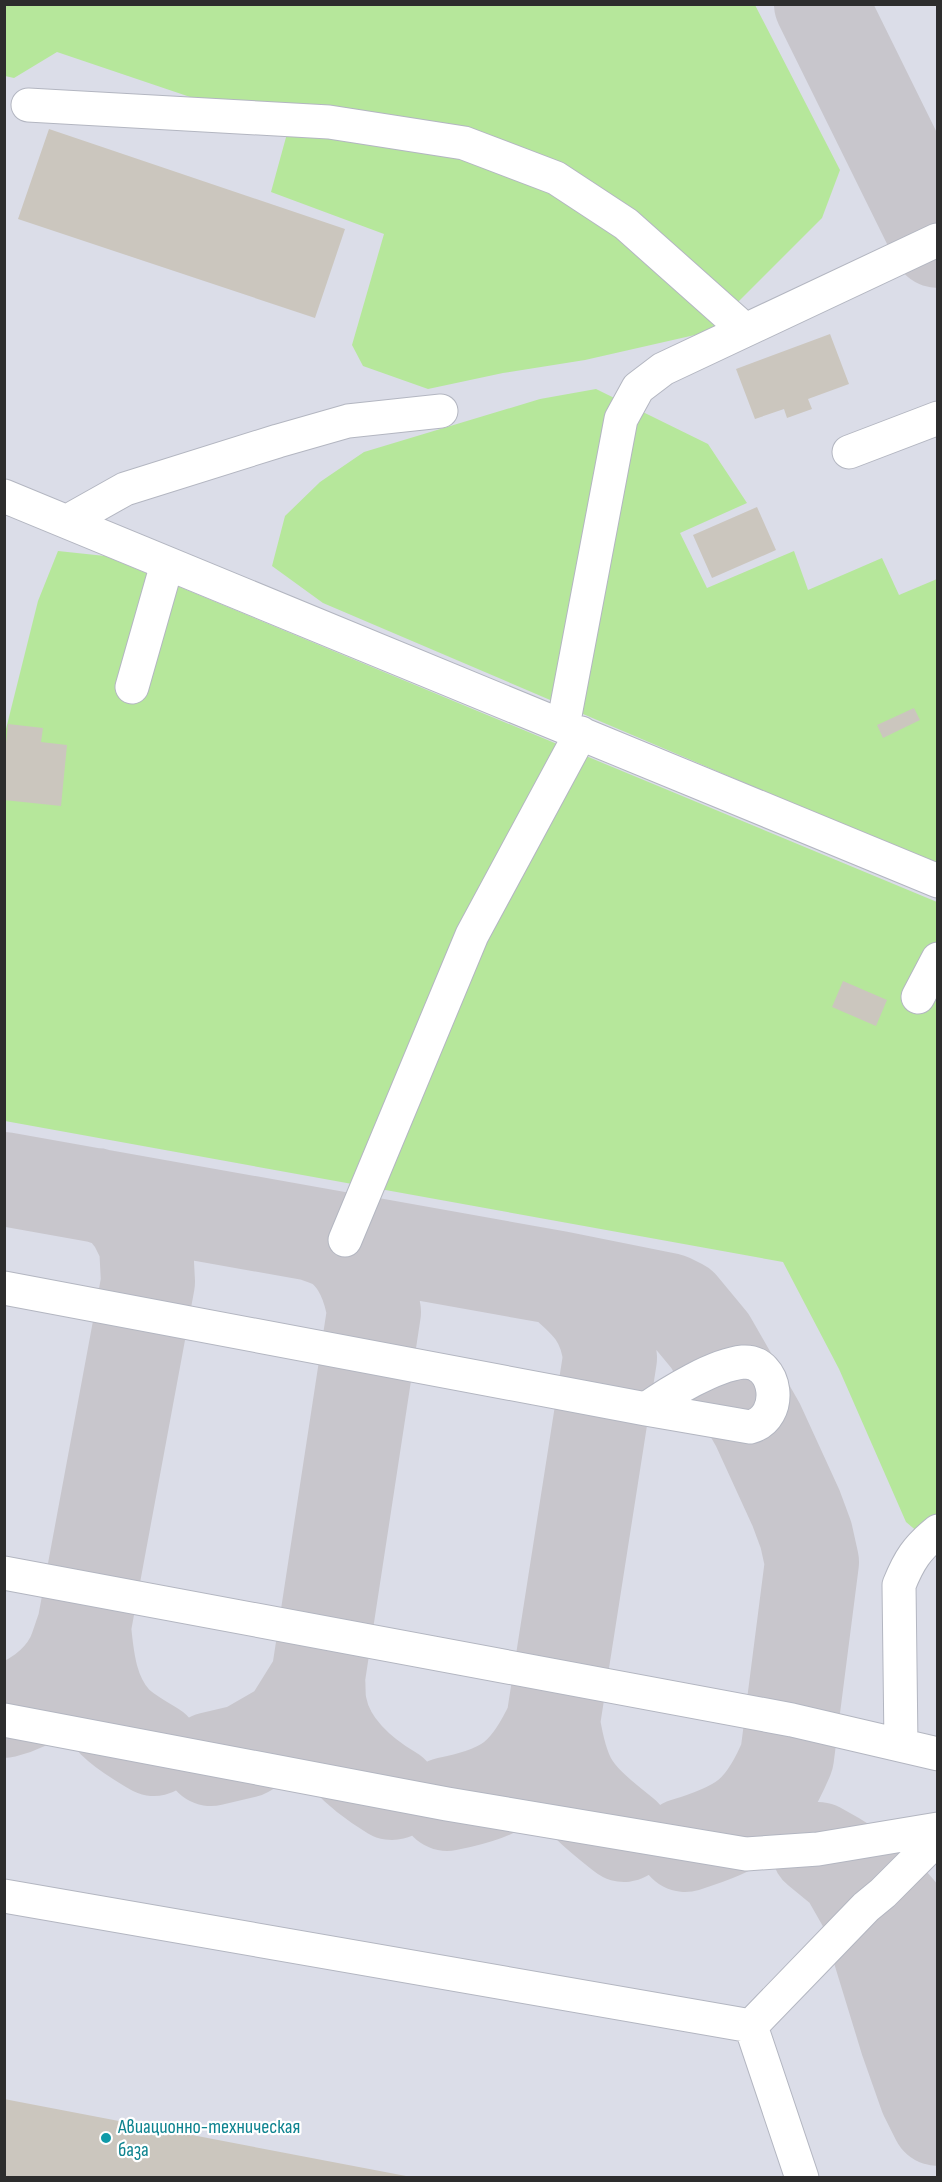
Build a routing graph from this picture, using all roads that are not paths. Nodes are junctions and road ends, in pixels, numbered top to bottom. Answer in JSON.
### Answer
{"nodes":[{"id":1,"x":27,"y":105,"type":"dead end"},
{"id":2,"x":937,"y":240,"type":"edge"},
{"id":3,"x":745,"y":330,"type":"junction"},
{"id":4,"x":441,"y":411,"type":"dead end"},
{"id":5,"x":938,"y":418,"type":"edge"},
{"id":6,"x":849,"y":452,"type":"dead end"},
{"id":7,"x":7,"y":505,"type":"edge"},
{"id":8,"x":68,"y":521,"type":"junction"},
{"id":9,"x":167,"y":564,"type":"junction"},
{"id":10,"x":132,"y":687,"type":"dead end"},
{"id":11,"x":572,"y":730,"type":"junction"},
{"id":12,"x":938,"y":881,"type":"edge"},
{"id":13,"x":938,"y":959,"type":"edge"},
{"id":14,"x":918,"y":997,"type":"dead end"},
{"id":15,"x":345,"y":1240,"type":"dead end"},
{"id":16,"x":4,"y":1288,"type":"edge"},
{"id":17,"x":646,"y":1409,"type":"dead end"},
{"id":18,"x":938,"y":1531,"type":"edge"},
{"id":19,"x":4,"y":1573,"type":"edge"},
{"id":20,"x":4,"y":1720,"type":"edge"},
{"id":21,"x":900,"y":1745,"type":"junction"},
{"id":22,"x":938,"y":1754,"type":"edge"},
{"id":23,"x":938,"y":1829,"type":"edge"},
{"id":24,"x":938,"y":1838,"type":"edge"},
{"id":25,"x":4,"y":1896,"type":"edge"},
{"id":26,"x":752,"y":2026,"type":"junction"},
{"id":27,"x":802,"y":2178,"type":"edge"}],
"edges":[{"from":1,"to":3,"type":"lane"},
{"from":2,"to":3,"type":"lane"},
{"from":3,"to":11,"type":"lane"},
{"from":4,"to":8,"type":"lane"},
{"from":5,"to":6,"type":"lane"},
{"from":7,"to":8,"type":"lane"},
{"from":8,"to":9,"type":"lane"},
{"from":9,"to":10,"type":"lane"},
{"from":9,"to":11,"type":"lane"},
{"from":11,"to":12,"type":"lane"},
{"from":11,"to":15,"type":"lane"},
{"from":13,"to":14,"type":"lane"},
{"from":16,"to":17,"type":"lane"},
{"from":18,"to":21,"type":"lane"},
{"from":19,"to":21,"type":"lane"},
{"from":20,"to":23,"type":"lane"},
{"from":21,"to":22,"type":"lane"},
{"from":24,"to":26,"type":"lane"},
{"from":25,"to":26,"type":"lane"},
{"from":26,"to":27,"type":"lane"}]}
